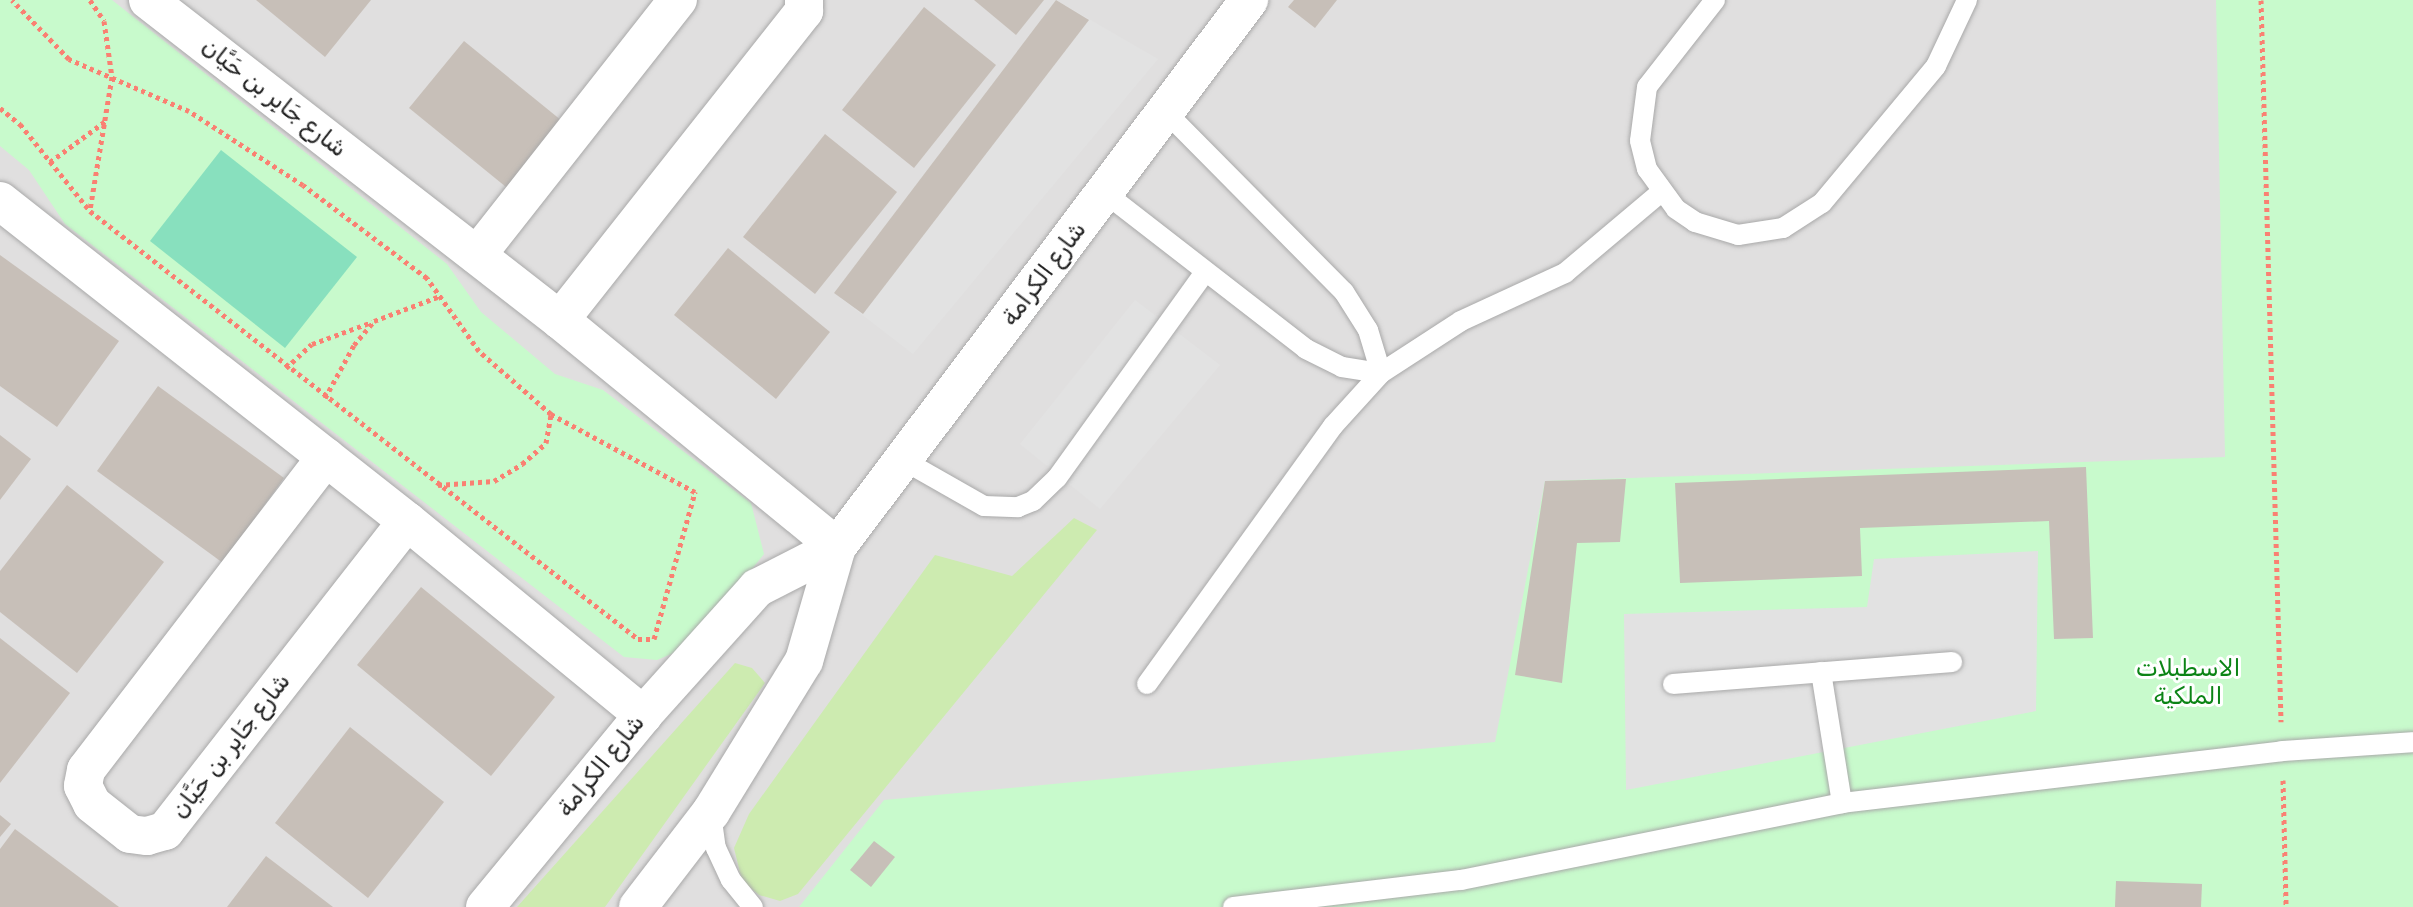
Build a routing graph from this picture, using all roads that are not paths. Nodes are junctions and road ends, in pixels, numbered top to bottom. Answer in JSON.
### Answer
{"nodes":[{"id":1,"x":148,"y":0,"type":"edge"},
{"id":2,"x":678,"y":0,"type":"edge"},
{"id":3,"x":804,"y":0,"type":"edge"},
{"id":4,"x":1715,"y":0,"type":"edge"},
{"id":5,"x":1967,"y":0,"type":"edge"},
{"id":6,"x":1252,"y":1,"type":"edge"},
{"id":7,"x":1166,"y":112,"type":"junction"},
{"id":8,"x":1105,"y":193,"type":"junction"},
{"id":9,"x":1660,"y":193,"type":"junction"},
{"id":10,"x":0,"y":201,"type":"edge"},
{"id":11,"x":477,"y":255,"type":"junction"},
{"id":12,"x":1205,"y":272,"type":"junction"},
{"id":13,"x":560,"y":320,"type":"junction"},
{"id":14,"x":1381,"y":373,"type":"junction"},
{"id":15,"x":326,"y":457,"type":"junction"},
{"id":16,"x":903,"y":460,"type":"junction"},
{"id":17,"x":407,"y":521,"type":"junction"},
{"id":18,"x":837,"y":547,"type":"junction"},
{"id":19,"x":1952,"y":662,"type":"dead end"},
{"id":20,"x":1821,"y":672,"type":"junction"},
{"id":21,"x":1147,"y":684,"type":"dead end"},
{"id":22,"x":1673,"y":684,"type":"dead end"},
{"id":23,"x":643,"y":715,"type":"junction"},
{"id":24,"x":2413,"y":742,"type":"edge"},
{"id":25,"x":1842,"y":803,"type":"junction"},
{"id":26,"x":711,"y":812,"type":"junction"},
{"id":27,"x":485,"y":907,"type":"edge"},
{"id":28,"x":638,"y":907,"type":"edge"},
{"id":29,"x":753,"y":907,"type":"edge"},
{"id":30,"x":1233,"y":907,"type":"edge"}],
"edges":[{"from":1,"to":11,"type":"street","name":"شارع جَابِر بن حَيَّان"},
{"from":2,"to":11,"type":"street"},
{"from":3,"to":13,"type":"street"},
{"from":4,"to":9,"type":"lane"},
{"from":5,"to":9,"type":"lane"},
{"from":6,"to":7,"type":"street","name":"شارع الكرامة"},
{"from":7,"to":8,"type":"street","name":"شارع الكرامة"},
{"from":7,"to":14,"type":"lane"},
{"from":8,"to":12,"type":"lane"},
{"from":8,"to":16,"type":"street","name":"شارع الكرامة"},
{"from":9,"to":14,"type":"lane"},
{"from":10,"to":15,"type":"street"},
{"from":11,"to":13,"type":"street","name":"شارع جَابِر بن حَيَّان"},
{"from":12,"to":14,"type":"lane"},
{"from":12,"to":16,"type":"lane"},
{"from":13,"to":18,"type":"street","name":"شارع جَابِر بن حَيَّان"},
{"from":14,"to":21,"type":"lane"},
{"from":15,"to":17,"type":"street"},
{"from":15,"to":17,"type":"street","name":"شارع جَابِر بن حَيَّان"},
{"from":16,"to":18,"type":"street","name":"شارع الكرامة"},
{"from":17,"to":23,"type":"street"},
{"from":18,"to":23,"type":"street","name":"شارع الكرامة"},
{"from":18,"to":26,"type":"street","name":"شارع الكرامة"},
{"from":19,"to":20,"type":"lane"},
{"from":20,"to":22,"type":"lane"},
{"from":20,"to":25,"type":"lane"},
{"from":23,"to":27,"type":"street","name":"شارع الكرامة"},
{"from":24,"to":25,"type":"lane"},
{"from":25,"to":30,"type":"lane"},
{"from":26,"to":28,"type":"street","name":"شارع الكرامة"},
{"from":26,"to":29,"type":"lane"}]}
